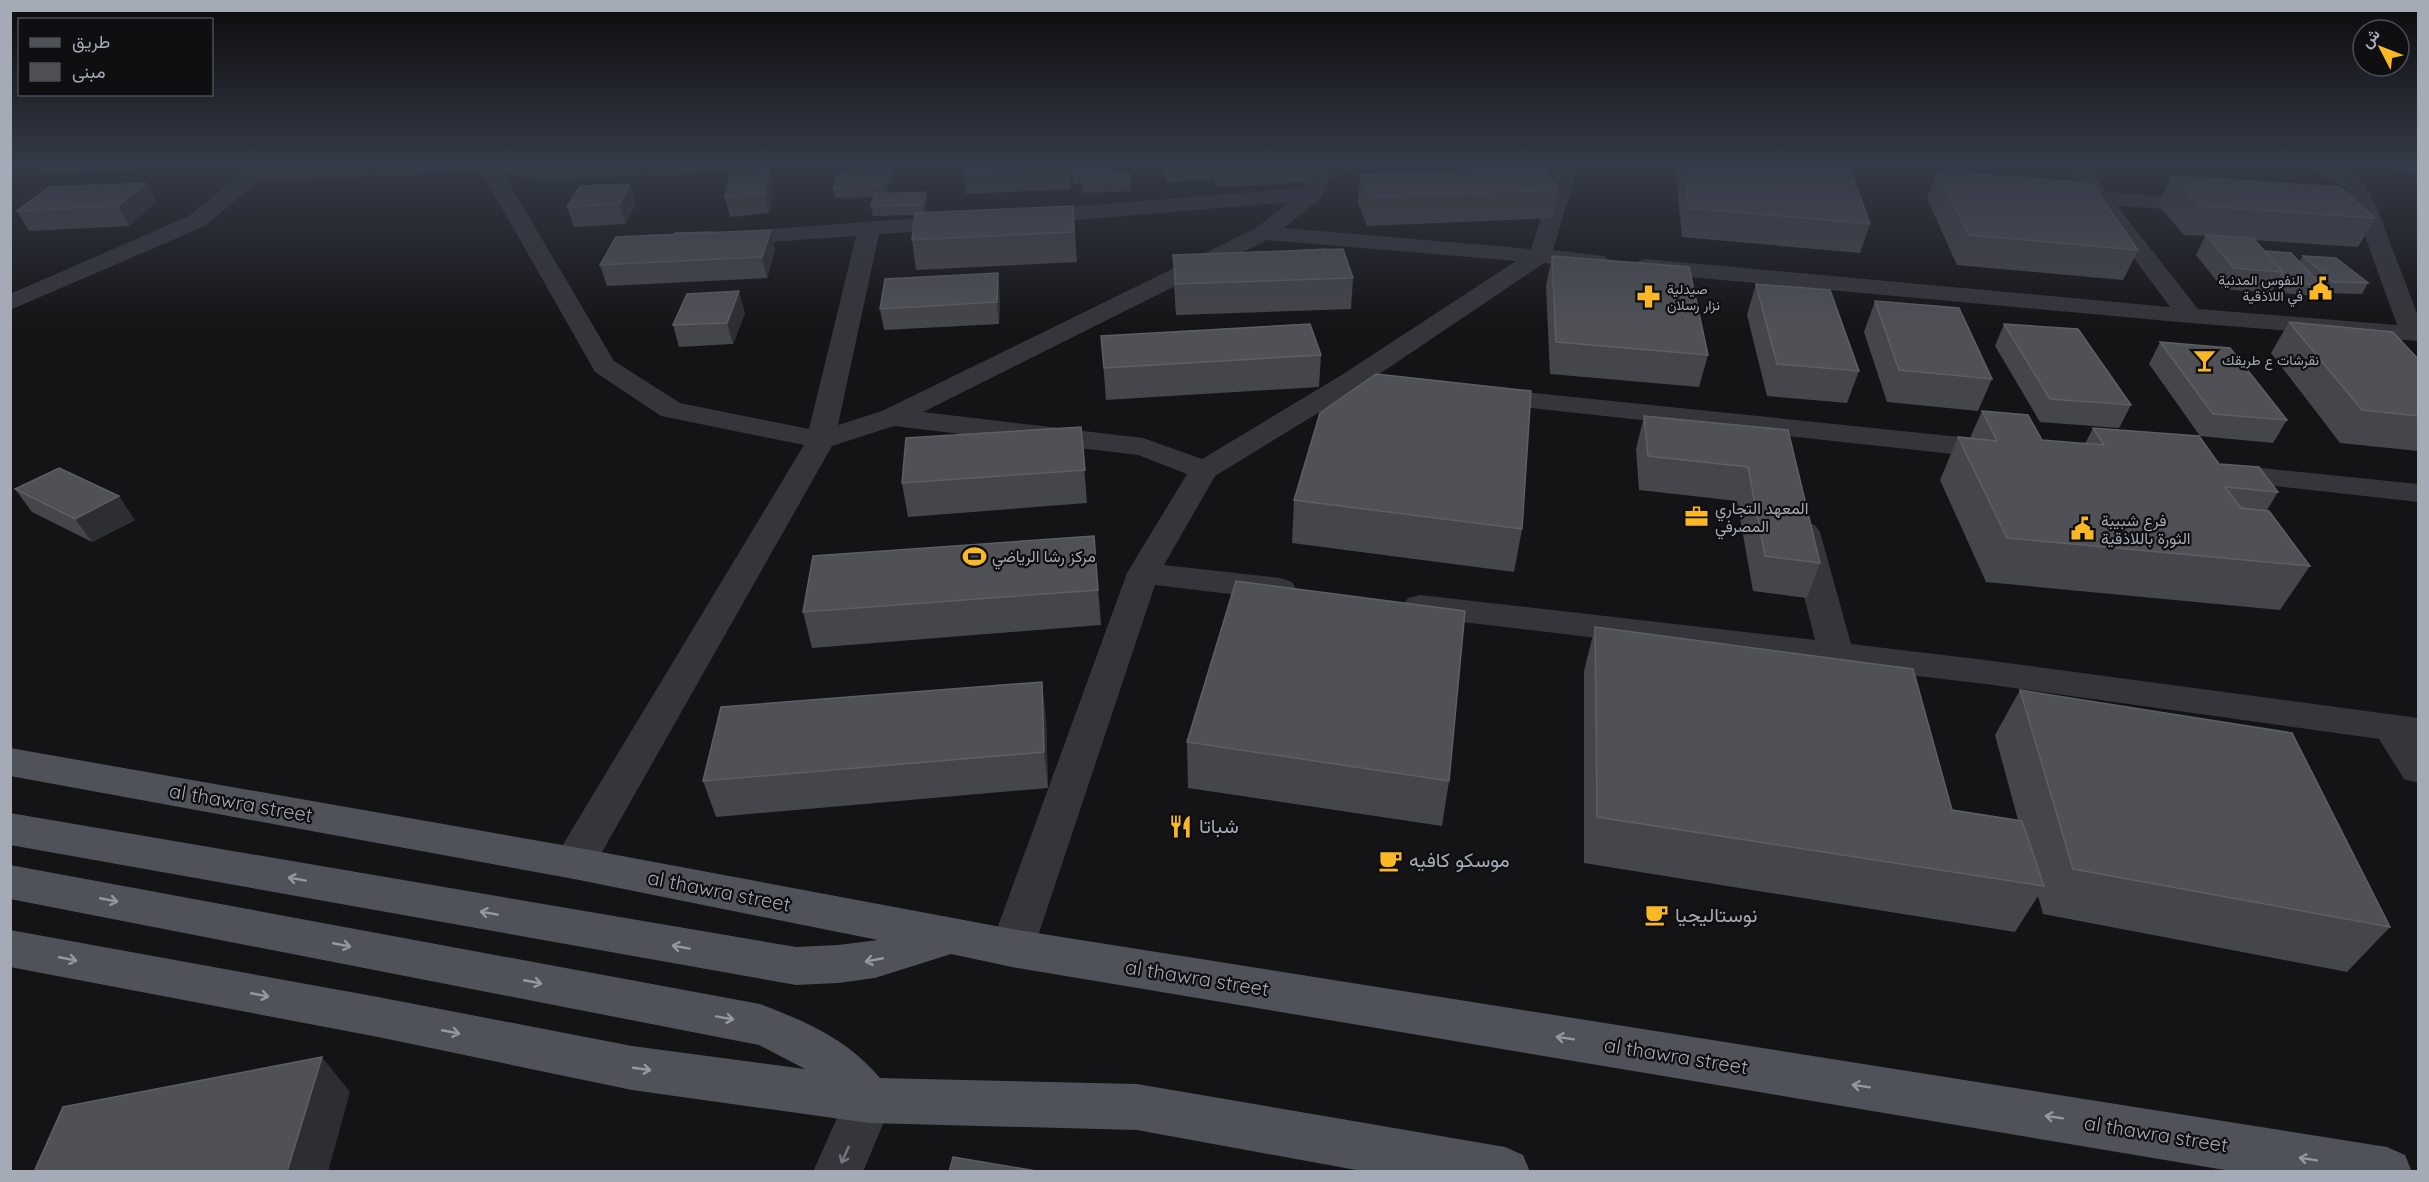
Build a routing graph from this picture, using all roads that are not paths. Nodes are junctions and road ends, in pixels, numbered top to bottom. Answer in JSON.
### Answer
{"nodes":[{"id":1,"x":200,"y":218,"type":"edge"},
{"id":2,"x":520,"y":218,"type":"edge"},
{"id":3,"x":1283,"y":218,"type":"edge"},
{"id":4,"x":1552,"y":218,"type":"edge"},
{"id":5,"x":2116,"y":218,"type":"edge"},
{"id":6,"x":2370,"y":218,"type":"edge"},
{"id":7,"x":975,"y":221,"type":"edge"},
{"id":8,"x":869,"y":230,"type":"junction"},
{"id":9,"x":1264,"y":233,"type":"junction"},
{"id":10,"x":704,"y":239,"type":"edge"},
{"id":11,"x":1540,"y":256,"type":"junction"},
{"id":12,"x":10,"y":303,"type":"edge"},
{"id":13,"x":2190,"y":316,"type":"junction"},
{"id":14,"x":2416,"y":334,"type":"edge"},
{"id":15,"x":1349,"y":382,"type":"junction"},
{"id":16,"x":892,"y":417,"type":"junction"},
{"id":17,"x":1776,"y":426,"type":"junction"},
{"id":18,"x":821,"y":440,"type":"junction"},
{"id":19,"x":2026,"y":452,"type":"edge"},
{"id":20,"x":1785,"y":461,"type":"edge"},
{"id":21,"x":1204,"y":470,"type":"junction"},
{"id":22,"x":2192,"y":470,"type":"edge"},
{"id":23,"x":2418,"y":493,"type":"edge"},
{"id":24,"x":1797,"y":506,"type":"edge"},
{"id":25,"x":1143,"y":573,"type":"junction"},
{"id":26,"x":1308,"y":593,"type":"edge"},
{"id":27,"x":1390,"y":602,"type":"edge"},
{"id":28,"x":1836,"y":655,"type":"junction"},
{"id":29,"x":2404,"y":729,"type":"edge"},
{"id":30,"x":10,"y":762,"type":"edge"},
{"id":31,"x":2418,"y":769,"type":"edge"},
{"id":32,"x":10,"y":829,"type":"edge"},
{"id":33,"x":574,"y":863,"type":"junction"},
{"id":34,"x":10,"y":882,"type":"edge"},
{"id":35,"x":950,"y":936,"type":"junction"},
{"id":36,"x":10,"y":948,"type":"edge"},
{"id":37,"x":1012,"y":948,"type":"junction"},
{"id":38,"x":869,"y":1100,"type":"junction"},
{"id":39,"x":837,"y":1172,"type":"edge"},
{"id":40,"x":1505,"y":1172,"type":"edge"},
{"id":41,"x":2387,"y":1172,"type":"edge"}],
"edges":[{"from":1,"to":12,"type":"street"},
{"from":2,"to":18,"type":"street"},
{"from":3,"to":9,"type":"street"},
{"from":4,"to":11,"type":"street"},
{"from":5,"to":13,"type":"street"},
{"from":6,"to":14,"type":"street"},
{"from":7,"to":8,"type":"street"},
{"from":8,"to":10,"type":"street"},
{"from":8,"to":18,"type":"street"},
{"from":9,"to":11,"type":"street"},
{"from":9,"to":16,"type":"street"},
{"from":11,"to":13,"type":"street"},
{"from":11,"to":15,"type":"street"},
{"from":13,"to":14,"type":"street"},
{"from":15,"to":17,"type":"street"},
{"from":15,"to":21,"type":"street"},
{"from":16,"to":18,"type":"street"},
{"from":16,"to":21,"type":"street"},
{"from":17,"to":19,"type":"street"},
{"from":17,"to":20,"type":"street"},
{"from":18,"to":33,"type":"street"},
{"from":21,"to":25,"type":"street"},
{"from":22,"to":23,"type":"street"},
{"from":24,"to":28,"type":"street"},
{"from":25,"to":26,"type":"street"},
{"from":25,"to":37,"type":"street"},
{"from":27,"to":28,"type":"street"},
{"from":28,"to":29,"type":"street"},
{"from":29,"to":31,"type":"street"},
{"from":30,"to":33,"type":"main road","name":"al thawra street"},
{"from":35,"to":32,"type":"main road","one_way":true},
{"from":33,"to":35,"type":"main road","name":"al thawra street"},
{"from":34,"to":38,"type":"main road","one_way":true},
{"from":35,"to":37,"type":"main road","name":"al thawra street"},
{"from":36,"to":38,"type":"main road","one_way":true},
{"from":41,"to":37,"type":"main road","name":"al thawra street","one_way":true},
{"from":38,"to":39,"type":"street","one_way":true},
{"from":38,"to":40,"type":"main road"}]}
